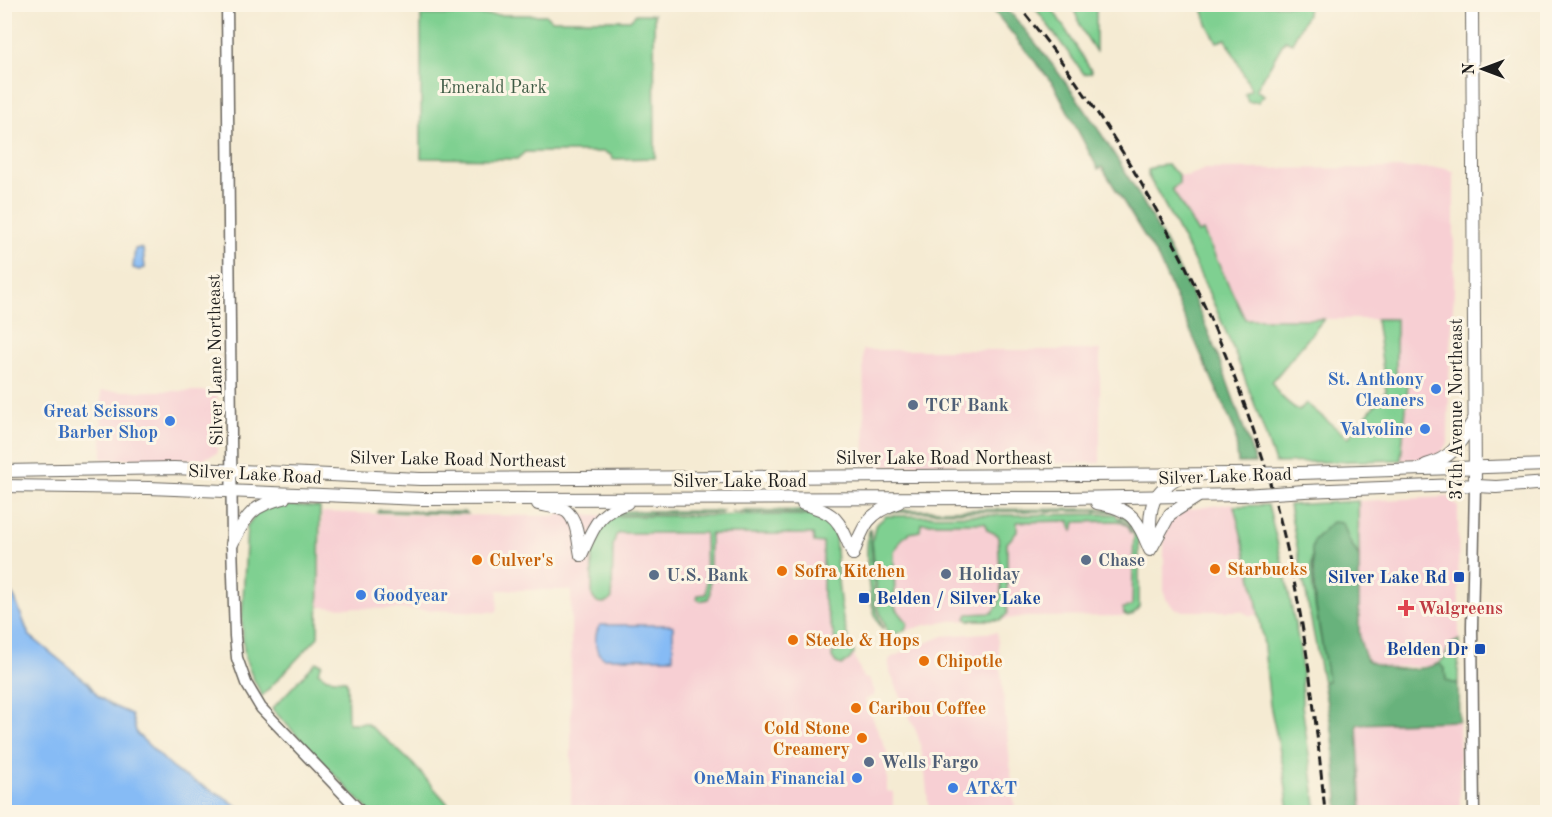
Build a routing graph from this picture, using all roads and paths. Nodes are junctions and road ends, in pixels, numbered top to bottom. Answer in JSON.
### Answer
{"nodes":[{"id":1,"x":227,"y":4,"type":"edge"},
{"id":2,"x":1472,"y":4,"type":"edge"},
{"id":3,"x":1475,"y":418,"type":"junction"},
{"id":4,"x":1548,"y":465,"type":"edge"},
{"id":5,"x":1476,"y":468,"type":"junction"},
{"id":6,"x":1410,"y":470,"type":"junction"},
{"id":7,"x":4,"y":471,"type":"edge"},
{"id":8,"x":232,"y":471,"type":"junction"},
{"id":9,"x":1183,"y":475,"type":"junction"},
{"id":10,"x":1548,"y":483,"type":"edge"},
{"id":11,"x":4,"y":486,"type":"edge"},
{"id":12,"x":1475,"y":486,"type":"junction"},
{"id":13,"x":232,"y":490,"type":"junction"},
{"id":14,"x":299,"y":495,"type":"junction"},
{"id":15,"x":1157,"y":496,"type":"junction"},
{"id":16,"x":1199,"y":496,"type":"junction"},
{"id":17,"x":911,"y":498,"type":"junction"},
{"id":18,"x":1066,"y":498,"type":"junction"},
{"id":19,"x":515,"y":499,"type":"junction"},
{"id":20,"x":781,"y":499,"type":"junction"},
{"id":21,"x":637,"y":500,"type":"junction"},
{"id":22,"x":232,"y":544,"type":"junction"},
{"id":23,"x":1150,"y":550,"type":"junction"},
{"id":24,"x":361,"y":813,"type":"edge"},
{"id":25,"x":1474,"y":813,"type":"edge"}],
"edges":[{"from":1,"to":8,"type":"street","name":"Silver Lane Northeast"},
{"from":2,"to":3,"type":"main road","name":"37th Avenue Northeast"},
{"from":3,"to":5,"type":"main road","name":"37th Avenue Northeast"},
{"from":3,"to":6,"type":"main road"},
{"from":4,"to":5,"type":"main road","name":"Silver Lake Road Northeast"},
{"from":5,"to":6,"type":"main road","name":"Silver Lake Road Northeast"},
{"from":5,"to":12,"type":"main road","name":"37th Avenue Northeast"},
{"from":6,"to":9,"type":"main road","name":"Silver Lake Road Northeast","bridge":true},
{"from":7,"to":8,"type":"main road","name":"Silver Lake Road Northeast"},
{"from":8,"to":9,"type":"main road","name":"Silver Lake Road Northeast"},
{"from":8,"to":13,"type":"street","name":"Silver Lane Northeast"},
{"from":9,"to":15,"type":"main road"},
{"from":10,"to":12,"type":"main road"},
{"from":11,"to":13,"type":"main road","name":"Silver Lake Road"},
{"from":12,"to":16,"type":"main road","name":"Silver Lake Road","bridge":true},
{"from":12,"to":25,"type":"street","name":"37th Avenue Northeast"},
{"from":13,"to":14,"type":"main road","name":"Silver Lake Road"},
{"from":13,"to":22,"type":"street","name":"Silver Lane Northeast"},
{"from":14,"to":19,"type":"main road","name":"Silver Lake Road"},
{"from":14,"to":22,"type":"main road"},
{"from":15,"to":16,"type":"main road","name":"Silver Lake Road"},
{"from":15,"to":18,"type":"main road","name":"Silver Lake Road"},
{"from":15,"to":23,"type":"main road"},
{"from":16,"to":23,"type":"main road"},
{"from":17,"to":18,"type":"main road","name":"Silver Lake Road"},
{"from":17,"to":20,"type":"main road","name":"Silver Lake Road"},
{"from":17,"to":20,"type":"main road"},
{"from":18,"to":23,"type":"main road"},
{"from":19,"to":21,"type":"main road","name":"Silver Lake Road"},
{"from":19,"to":21,"type":"main road"},
{"from":20,"to":21,"type":"main road","name":"Silver Lake Road"},
{"from":22,"to":24,"type":"street","name":"Silver Lane Northeast"}]}
